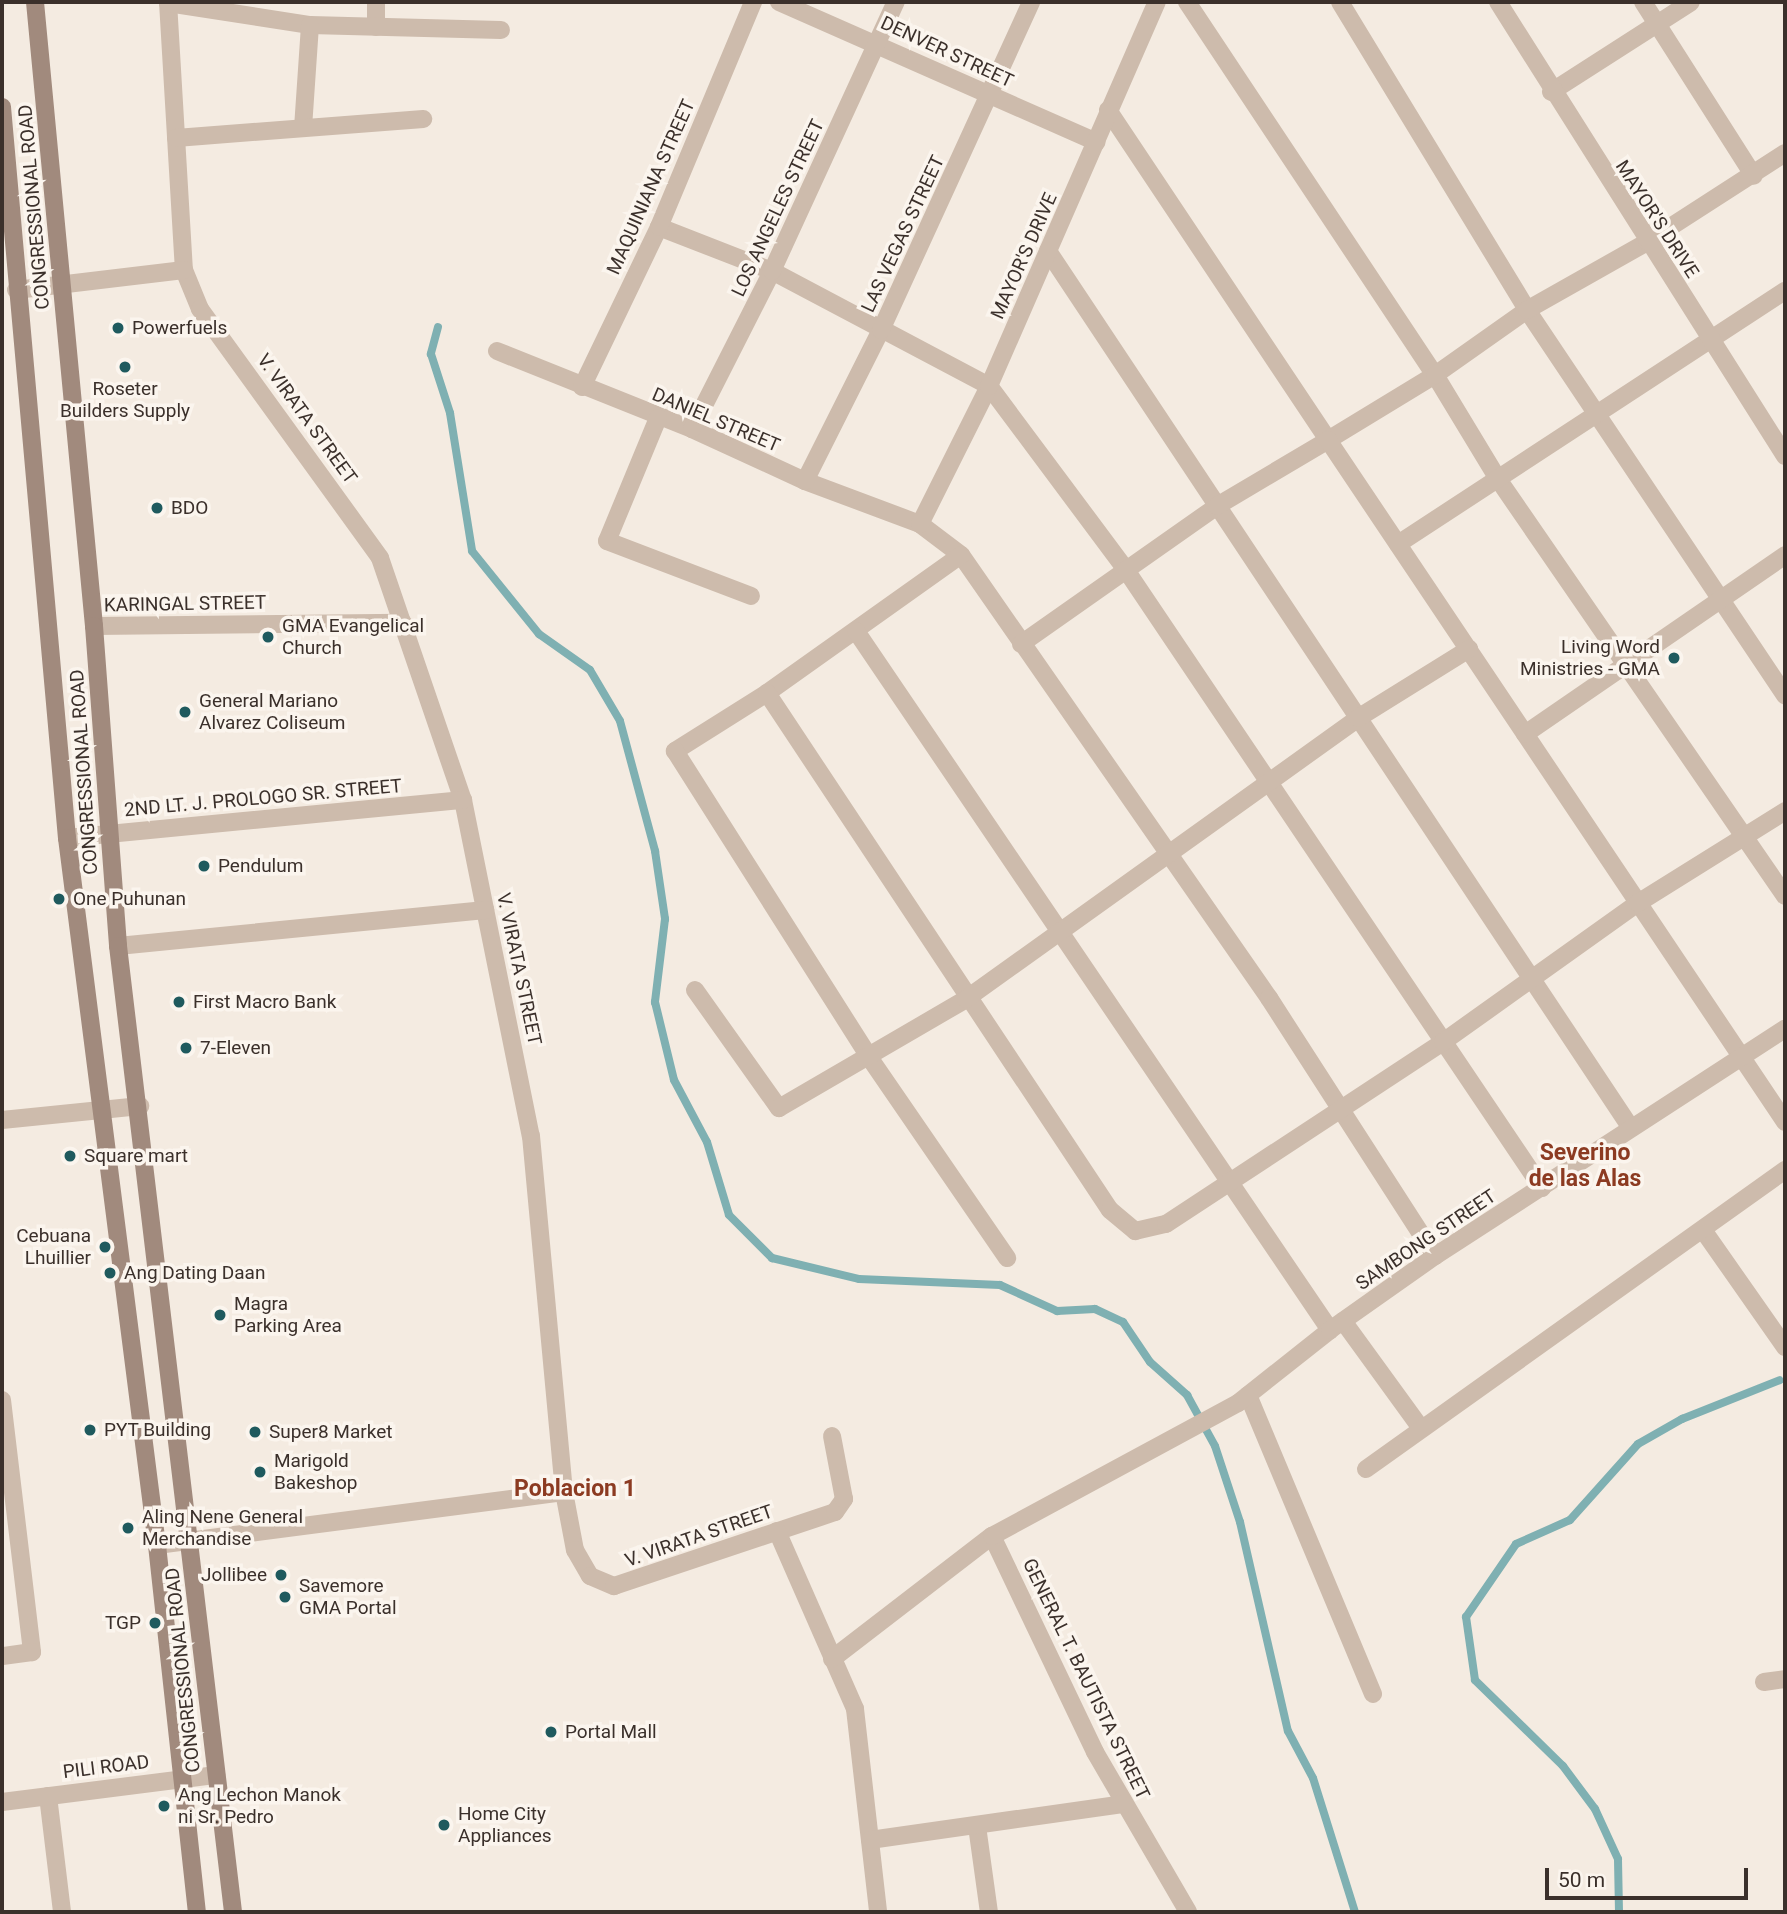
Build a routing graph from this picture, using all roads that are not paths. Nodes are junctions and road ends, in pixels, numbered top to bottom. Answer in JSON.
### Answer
{"nodes":[{"id":1,"x":35,"y":2,"type":"edge"},
{"id":2,"x":168,"y":2,"type":"edge"},
{"id":3,"x":376,"y":2,"type":"edge"},
{"id":4,"x":753,"y":2,"type":"edge"},
{"id":5,"x":779,"y":2,"type":"edge"},
{"id":6,"x":896,"y":2,"type":"edge"},
{"id":7,"x":1031,"y":2,"type":"edge"},
{"id":8,"x":1157,"y":2,"type":"edge"},
{"id":9,"x":1187,"y":2,"type":"edge"},
{"id":10,"x":1340,"y":2,"type":"edge"},
{"id":11,"x":1498,"y":2,"type":"edge"},
{"id":12,"x":1643,"y":2,"type":"edge"},
{"id":13,"x":1691,"y":2,"type":"edge"},
{"id":14,"x":310,"y":25,"type":"junction"},
{"id":15,"x":1657,"y":25,"type":"junction"},
{"id":16,"x":376,"y":27,"type":"junction"},
{"id":17,"x":501,"y":30,"type":"dead end"},
{"id":18,"x":878,"y":43,"type":"junction"},
{"id":19,"x":1551,"y":92,"type":"junction"},
{"id":20,"x":991,"y":96,"type":"junction"},
{"id":21,"x":2,"y":107,"type":"edge"},
{"id":22,"x":1108,"y":110,"type":"junction"},
{"id":23,"x":423,"y":119,"type":"dead end"},
{"id":24,"x":303,"y":128,"type":"junction"},
{"id":25,"x":176,"y":138,"type":"junction"},
{"id":26,"x":1097,"y":142,"type":"junction"},
{"id":27,"x":1785,"y":153,"type":"edge"},
{"id":28,"x":1754,"y":176,"type":"junction"},
{"id":29,"x":659,"y":227,"type":"junction"},
{"id":30,"x":1647,"y":242,"type":"junction"},
{"id":31,"x":1048,"y":251,"type":"junction"},
{"id":32,"x":184,"y":270,"type":"junction"},
{"id":33,"x":772,"y":271,"type":"junction"},
{"id":34,"x":62,"y":286,"type":"junction"},
{"id":35,"x":16,"y":290,"type":"junction"},
{"id":36,"x":1785,"y":292,"type":"edge"},
{"id":37,"x":1527,"y":310,"type":"junction"},
{"id":38,"x":881,"y":330,"type":"junction"},
{"id":39,"x":1710,"y":340,"type":"junction"},
{"id":40,"x":497,"y":351,"type":"dead end"},
{"id":41,"x":1435,"y":376,"type":"junction"},
{"id":42,"x":989,"y":386,"type":"junction"},
{"id":43,"x":582,"y":387,"type":"junction"},
{"id":44,"x":1595,"y":416,"type":"junction"},
{"id":45,"x":658,"y":418,"type":"junction"},
{"id":46,"x":692,"y":429,"type":"junction"},
{"id":47,"x":1780,"y":435,"type":"edge"},
{"id":48,"x":1328,"y":440,"type":"junction"},
{"id":49,"x":1785,"y":456,"type":"edge"},
{"id":50,"x":1498,"y":479,"type":"junction"},
{"id":51,"x":805,"y":481,"type":"junction"},
{"id":52,"x":1217,"y":506,"type":"junction"},
{"id":53,"x":920,"y":524,"type":"junction"},
{"id":54,"x":1398,"y":544,"type":"junction"},
{"id":55,"x":961,"y":555,"type":"junction"},
{"id":56,"x":1785,"y":555,"type":"edge"},
{"id":57,"x":1126,"y":570,"type":"junction"},
{"id":58,"x":751,"y":596,"type":"dead end"},
{"id":59,"x":1720,"y":600,"type":"junction"},
{"id":60,"x":403,"y":623,"type":"junction"},
{"id":61,"x":94,"y":626,"type":"junction"},
{"id":62,"x":856,"y":631,"type":"junction"},
{"id":63,"x":1021,"y":644,"type":"junction"},
{"id":64,"x":1469,"y":649,"type":"junction"},
{"id":65,"x":1627,"y":664,"type":"junction"},
{"id":66,"x":767,"y":693,"type":"junction"},
{"id":67,"x":1785,"y":695,"type":"edge"},
{"id":68,"x":1358,"y":718,"type":"junction"},
{"id":69,"x":1525,"y":734,"type":"junction"},
{"id":70,"x":1268,"y":782,"type":"junction"},
{"id":71,"x":463,"y":800,"type":"junction"},
{"id":72,"x":1785,"y":811,"type":"edge"},
{"id":73,"x":110,"y":834,"type":"junction"},
{"id":74,"x":1743,"y":834,"type":"junction"},
{"id":75,"x":67,"y":838,"type":"junction"},
{"id":76,"x":1166,"y":856,"type":"junction"},
{"id":77,"x":1785,"y":896,"type":"edge"},
{"id":78,"x":1639,"y":903,"type":"junction"},
{"id":79,"x":485,"y":910,"type":"junction"},
{"id":80,"x":1061,"y":928,"type":"junction"},
{"id":81,"x":118,"y":946,"type":"junction"},
{"id":82,"x":1531,"y":978,"type":"junction"},
{"id":83,"x":695,"y":990,"type":"dead end"},
{"id":84,"x":966,"y":999,"type":"junction"},
{"id":85,"x":1785,"y":1029,"type":"edge"},
{"id":86,"x":1443,"y":1042,"type":"junction"},
{"id":87,"x":869,"y":1057,"type":"junction"},
{"id":88,"x":1742,"y":1058,"type":"junction"},
{"id":89,"x":140,"y":1105,"type":"junction"},
{"id":90,"x":102,"y":1109,"type":"junction"},
{"id":91,"x":1341,"y":1110,"type":"junction"},
{"id":92,"x":2,"y":1120,"type":"edge"},
{"id":93,"x":1785,"y":1122,"type":"edge"},
{"id":94,"x":1631,"y":1128,"type":"junction"},
{"id":95,"x":1785,"y":1170,"type":"edge"},
{"id":96,"x":1231,"y":1182,"type":"junction"},
{"id":97,"x":1542,"y":1188,"type":"junction"},
{"id":98,"x":1703,"y":1230,"type":"junction"},
{"id":99,"x":1435,"y":1256,"type":"junction"},
{"id":100,"x":1007,"y":1258,"type":"dead end"},
{"id":101,"x":1337,"y":1325,"type":"junction"},
{"id":102,"x":1785,"y":1347,"type":"edge"},
{"id":103,"x":1243,"y":1399,"type":"junction"},
{"id":104,"x":2,"y":1400,"type":"edge"},
{"id":105,"x":1420,"y":1427,"type":"junction"},
{"id":106,"x":832,"y":1437,"type":"dead end"},
{"id":107,"x":1366,"y":1469,"type":"dead end"},
{"id":108,"x":564,"y":1492,"type":"junction"},
{"id":109,"x":777,"y":1531,"type":"junction"},
{"id":110,"x":992,"y":1536,"type":"junction"},
{"id":111,"x":191,"y":1541,"type":"junction"},
{"id":112,"x":157,"y":1545,"type":"junction"},
{"id":113,"x":2,"y":1656,"type":"edge"},
{"id":114,"x":832,"y":1659,"type":"junction"},
{"id":115,"x":1785,"y":1679,"type":"edge"},
{"id":116,"x":1764,"y":1682,"type":"dead end"},
{"id":117,"x":1373,"y":1694,"type":"dead end"},
{"id":118,"x":216,"y":1775,"type":"junction"},
{"id":119,"x":182,"y":1778,"type":"junction"},
{"id":120,"x":48,"y":1796,"type":"junction"},
{"id":121,"x":2,"y":1802,"type":"edge"},
{"id":122,"x":1124,"y":1804,"type":"junction"},
{"id":123,"x":978,"y":1826,"type":"junction"},
{"id":124,"x":870,"y":1840,"type":"junction"},
{"id":125,"x":62,"y":1912,"type":"edge"},
{"id":126,"x":197,"y":1912,"type":"edge"},
{"id":127,"x":233,"y":1912,"type":"edge"},
{"id":128,"x":878,"y":1912,"type":"edge"},
{"id":129,"x":989,"y":1912,"type":"edge"},
{"id":130,"x":1188,"y":1912,"type":"edge"}],
"edges":[{"from":1,"to":34,"type":"main road","name":"CONGRESSIONAL ROAD"},
{"from":2,"to":14,"type":"street"},
{"from":2,"to":25,"type":"street","name":"V. VIRATA STREET"},
{"from":3,"to":16,"type":"street"},
{"from":4,"to":29,"type":"street","name":"MAQUINIANA STREET"},
{"from":5,"to":18,"type":"street","name":"DENVER STREET"},
{"from":6,"to":18,"type":"street","name":"LOS ANGELES STREET"},
{"from":7,"to":20,"type":"street","name":"LAS VEGAS STREET"},
{"from":8,"to":22,"type":"street","name":"MAYOR'S DRIVE"},
{"from":9,"to":41,"type":"street"},
{"from":10,"to":37,"type":"street"},
{"from":11,"to":19,"type":"street","name":"MAYOR'S DRIVE"},
{"from":12,"to":15,"type":"street"},
{"from":13,"to":15,"type":"street"},
{"from":14,"to":16,"type":"street"},
{"from":14,"to":24,"type":"street"},
{"from":15,"to":19,"type":"street"},
{"from":15,"to":28,"type":"street"},
{"from":16,"to":17,"type":"street"},
{"from":18,"to":20,"type":"street","name":"DENVER STREET"},
{"from":18,"to":33,"type":"street","name":"LOS ANGELES STREET"},
{"from":19,"to":30,"type":"street","name":"MAYOR'S DRIVE"},
{"from":20,"to":26,"type":"street","name":"DENVER STREET"},
{"from":20,"to":38,"type":"street","name":"LAS VEGAS STREET"},
{"from":21,"to":35,"type":"main road","name":"CONGRESSIONAL ROAD"},
{"from":22,"to":26,"type":"street","name":"MAYOR'S DRIVE"},
{"from":22,"to":48,"type":"street"},
{"from":23,"to":24,"type":"street"},
{"from":24,"to":25,"type":"street"},
{"from":25,"to":32,"type":"street","name":"V. VIRATA STREET"},
{"from":26,"to":31,"type":"street","name":"MAYOR'S DRIVE"},
{"from":27,"to":28,"type":"street"},
{"from":28,"to":30,"type":"street"},
{"from":29,"to":33,"type":"street"},
{"from":29,"to":43,"type":"street","name":"MAQUINIANA STREET"},
{"from":30,"to":37,"type":"street"},
{"from":30,"to":39,"type":"street","name":"MAYOR'S DRIVE"},
{"from":31,"to":42,"type":"street","name":"MAYOR'S DRIVE"},
{"from":31,"to":52,"type":"street"},
{"from":32,"to":34,"type":"street"},
{"from":32,"to":60,"type":"street","name":"V. VIRATA STREET"},
{"from":33,"to":38,"type":"street"},
{"from":33,"to":46,"type":"street","name":"LOS ANGELES STREET"},
{"from":34,"to":35,"type":"street"},
{"from":34,"to":61,"type":"main road","name":"CONGRESSIONAL ROAD"},
{"from":35,"to":75,"type":"main road","name":"CONGRESSIONAL ROAD"},
{"from":36,"to":39,"type":"street"},
{"from":37,"to":41,"type":"street"},
{"from":37,"to":44,"type":"street"},
{"from":38,"to":42,"type":"street"},
{"from":38,"to":51,"type":"street","name":"LAS VEGAS STREET"},
{"from":39,"to":44,"type":"street"},
{"from":39,"to":47,"type":"street","name":"MAYOR'S DRIVE"},
{"from":40,"to":43,"type":"street","name":"DANIEL STREET"},
{"from":41,"to":48,"type":"street"},
{"from":41,"to":50,"type":"street"},
{"from":42,"to":53,"type":"street","name":"MAYOR'S DRIVE"},
{"from":42,"to":57,"type":"street"},
{"from":43,"to":45,"type":"street","name":"DANIEL STREET"},
{"from":44,"to":50,"type":"street"},
{"from":44,"to":59,"type":"street"},
{"from":45,"to":46,"type":"street","name":"DANIEL STREET"},
{"from":45,"to":58,"type":"street"},
{"from":46,"to":51,"type":"street","name":"DANIEL STREET"},
{"from":47,"to":49,"type":"street","name":"MAYOR'S DRIVE"},
{"from":48,"to":52,"type":"street"},
{"from":48,"to":54,"type":"street"},
{"from":50,"to":54,"type":"street"},
{"from":50,"to":65,"type":"street"},
{"from":51,"to":53,"type":"street","name":"DANIEL STREET"},
{"from":52,"to":57,"type":"street"},
{"from":52,"to":68,"type":"street"},
{"from":53,"to":55,"type":"street","name":"DANIEL STREET"},
{"from":54,"to":64,"type":"street"},
{"from":55,"to":62,"type":"street"},
{"from":55,"to":63,"type":"street","name":"DANIEL STREET"},
{"from":56,"to":59,"type":"street"},
{"from":57,"to":63,"type":"street"},
{"from":57,"to":70,"type":"street"},
{"from":59,"to":65,"type":"street"},
{"from":59,"to":67,"type":"street"},
{"from":60,"to":61,"type":"street","name":"KARINGAL STREET"},
{"from":60,"to":71,"type":"street","name":"V. VIRATA STREET"},
{"from":61,"to":73,"type":"main road","name":"CONGRESSIONAL ROAD"},
{"from":62,"to":66,"type":"street"},
{"from":62,"to":80,"type":"street"},
{"from":63,"to":76,"type":"street","name":"DANIEL STREET"},
{"from":64,"to":68,"type":"street"},
{"from":64,"to":69,"type":"street"},
{"from":65,"to":69,"type":"street"},
{"from":65,"to":74,"type":"street"},
{"from":66,"to":84,"type":"street"},
{"from":66,"to":87,"type":"street"},
{"from":68,"to":70,"type":"street"},
{"from":68,"to":82,"type":"street"},
{"from":69,"to":78,"type":"street"},
{"from":70,"to":76,"type":"street"},
{"from":70,"to":86,"type":"street"},
{"from":71,"to":73,"type":"street","name":"2ND LT. J. PROLOGO SR. STREET"},
{"from":71,"to":79,"type":"street","name":"V. VIRATA STREET"},
{"from":72,"to":74,"type":"street"},
{"from":73,"to":75,"type":"street","name":"2ND LT. J. PROLOGO SR. STREET"},
{"from":73,"to":81,"type":"main road","name":"CONGRESSIONAL ROAD"},
{"from":74,"to":77,"type":"street"},
{"from":74,"to":78,"type":"street"},
{"from":75,"to":90,"type":"main road","name":"CONGRESSIONAL ROAD"},
{"from":76,"to":80,"type":"street"},
{"from":76,"to":91,"type":"street","name":"DANIEL STREET"},
{"from":78,"to":82,"type":"street"},
{"from":78,"to":88,"type":"street"},
{"from":79,"to":81,"type":"street"},
{"from":79,"to":108,"type":"street","name":"V. VIRATA STREET"},
{"from":80,"to":84,"type":"street"},
{"from":80,"to":96,"type":"street"},
{"from":81,"to":89,"type":"main road","name":"CONGRESSIONAL ROAD"},
{"from":82,"to":86,"type":"street"},
{"from":82,"to":94,"type":"street"},
{"from":83,"to":87,"type":"street"},
{"from":84,"to":87,"type":"street"},
{"from":84,"to":96,"type":"street"},
{"from":85,"to":88,"type":"street","name":"SAMBONG STREET"},
{"from":86,"to":91,"type":"street"},
{"from":86,"to":97,"type":"street"},
{"from":87,"to":100,"type":"street"},
{"from":88,"to":93,"type":"street"},
{"from":88,"to":94,"type":"street","name":"SAMBONG STREET"},
{"from":89,"to":90,"type":"street"},
{"from":89,"to":111,"type":"main road","name":"CONGRESSIONAL ROAD"},
{"from":90,"to":92,"type":"street"},
{"from":90,"to":112,"type":"main road","name":"CONGRESSIONAL ROAD"},
{"from":91,"to":96,"type":"street"},
{"from":91,"to":99,"type":"street","name":"DANIEL STREET"},
{"from":94,"to":97,"type":"street","name":"SAMBONG STREET"},
{"from":95,"to":98,"type":"street"},
{"from":96,"to":101,"type":"street"},
{"from":97,"to":99,"type":"street","name":"SAMBONG STREET"},
{"from":98,"to":102,"type":"street"},
{"from":98,"to":105,"type":"street"},
{"from":99,"to":101,"type":"street","name":"SAMBONG STREET"},
{"from":101,"to":103,"type":"street","name":"SAMBONG STREET"},
{"from":101,"to":105,"type":"street"},
{"from":103,"to":110,"type":"street","name":"SAMBONG STREET"},
{"from":103,"to":117,"type":"street"},
{"from":104,"to":113,"type":"street"},
{"from":105,"to":107,"type":"street"},
{"from":106,"to":109,"type":"street","name":"V. VIRATA STREET"},
{"from":108,"to":109,"type":"street","name":"V. VIRATA STREET"},
{"from":108,"to":111,"type":"street"},
{"from":109,"to":114,"type":"street"},
{"from":110,"to":114,"type":"street","name":"SAMBONG STREET"},
{"from":110,"to":122,"type":"street","name":"GENERAL T. BAUTISTA STREET"},
{"from":111,"to":112,"type":"street"},
{"from":111,"to":118,"type":"main road","name":"CONGRESSIONAL ROAD"},
{"from":112,"to":119,"type":"main road","name":"CONGRESSIONAL ROAD"},
{"from":114,"to":124,"type":"street"},
{"from":115,"to":116,"type":"street"},
{"from":118,"to":119,"type":"street","name":"PILI ROAD"},
{"from":118,"to":127,"type":"main road","name":"CONGRESSIONAL ROAD"},
{"from":119,"to":120,"type":"street","name":"PILI ROAD"},
{"from":119,"to":126,"type":"main road","name":"CONGRESSIONAL ROAD"},
{"from":120,"to":121,"type":"street","name":"PILI ROAD"},
{"from":120,"to":125,"type":"street"},
{"from":122,"to":123,"type":"street"},
{"from":122,"to":130,"type":"street","name":"GENERAL T. BAUTISTA STREET"},
{"from":123,"to":124,"type":"street"},
{"from":123,"to":129,"type":"street"},
{"from":124,"to":128,"type":"street"}]}
